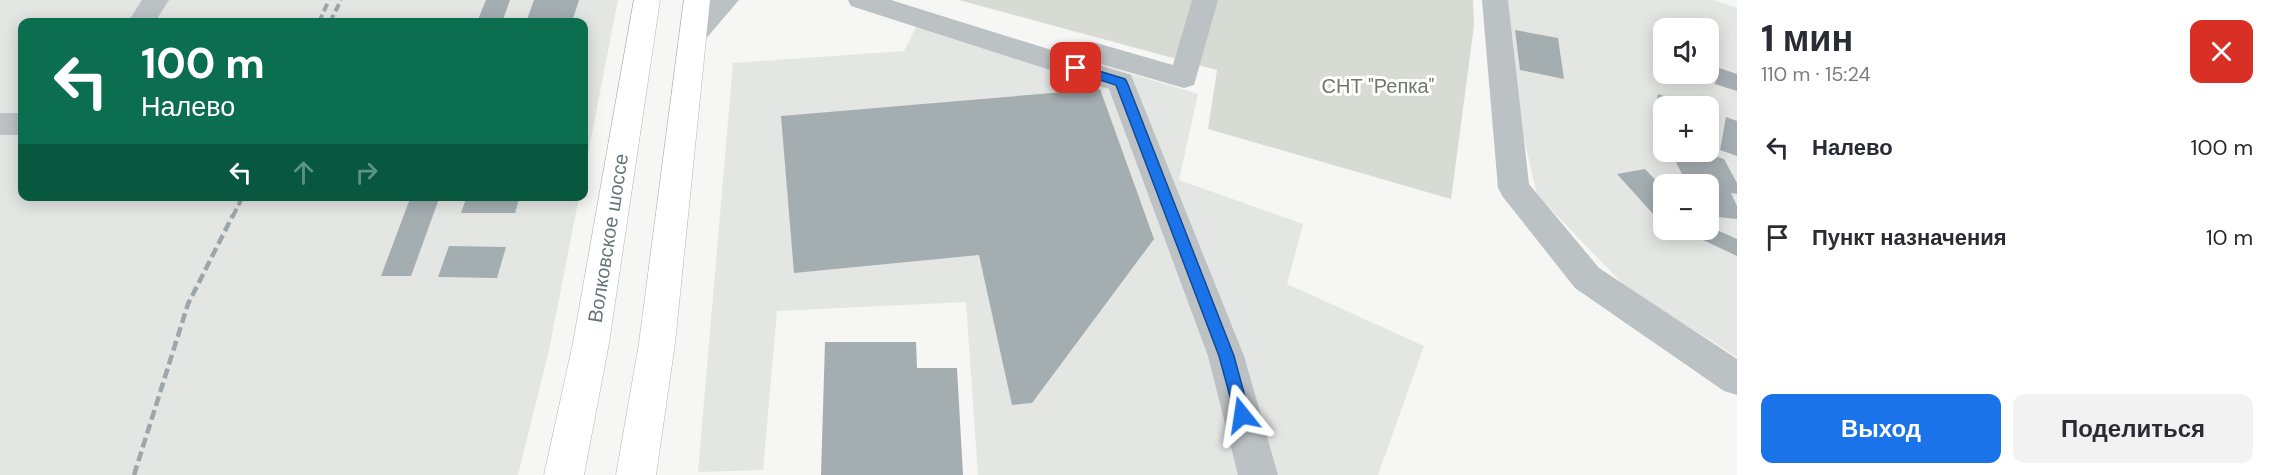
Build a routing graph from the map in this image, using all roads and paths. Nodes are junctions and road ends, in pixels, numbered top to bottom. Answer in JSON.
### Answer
{"nodes":[{"id":1,"x":156,"y":0,"type":"edge"},
{"id":2,"x":647,"y":0,"type":"edge"},
{"id":3,"x":697,"y":0,"type":"edge"},
{"id":4,"x":726,"y":0,"type":"edge"},
{"id":5,"x":861,"y":0,"type":"edge"},
{"id":6,"x":915,"y":0,"type":"edge"},
{"id":7,"x":1205,"y":0,"type":"edge"},
{"id":8,"x":1495,"y":0,"type":"edge"},
{"id":9,"x":144,"y":18,"type":"edge"},
{"id":10,"x":693,"y":35,"type":"junction"},
{"id":11,"x":0,"y":124,"type":"edge"},
{"id":12,"x":18,"y":124,"type":"edge"},
{"id":13,"x":1737,"y":379,"type":"edge"},
{"id":14,"x":564,"y":475,"type":"edge"},
{"id":15,"x":636,"y":475,"type":"edge"},
{"id":16,"x":1258,"y":475,"type":"edge"}],
"edges":[{"from":1,"to":9,"type":"lane"},
{"from":2,"to":14,"type":"main road","name":"Волковское шоссе"},
{"from":3,"to":10,"type":"main road"},
{"from":4,"to":10,"type":"lane"},
{"from":5,"to":16,"type":"lane"},
{"from":6,"to":7,"type":"lane"},
{"from":8,"to":13,"type":"lane"},
{"from":10,"to":15,"type":"main road"},
{"from":11,"to":12,"type":"lane"}]}
